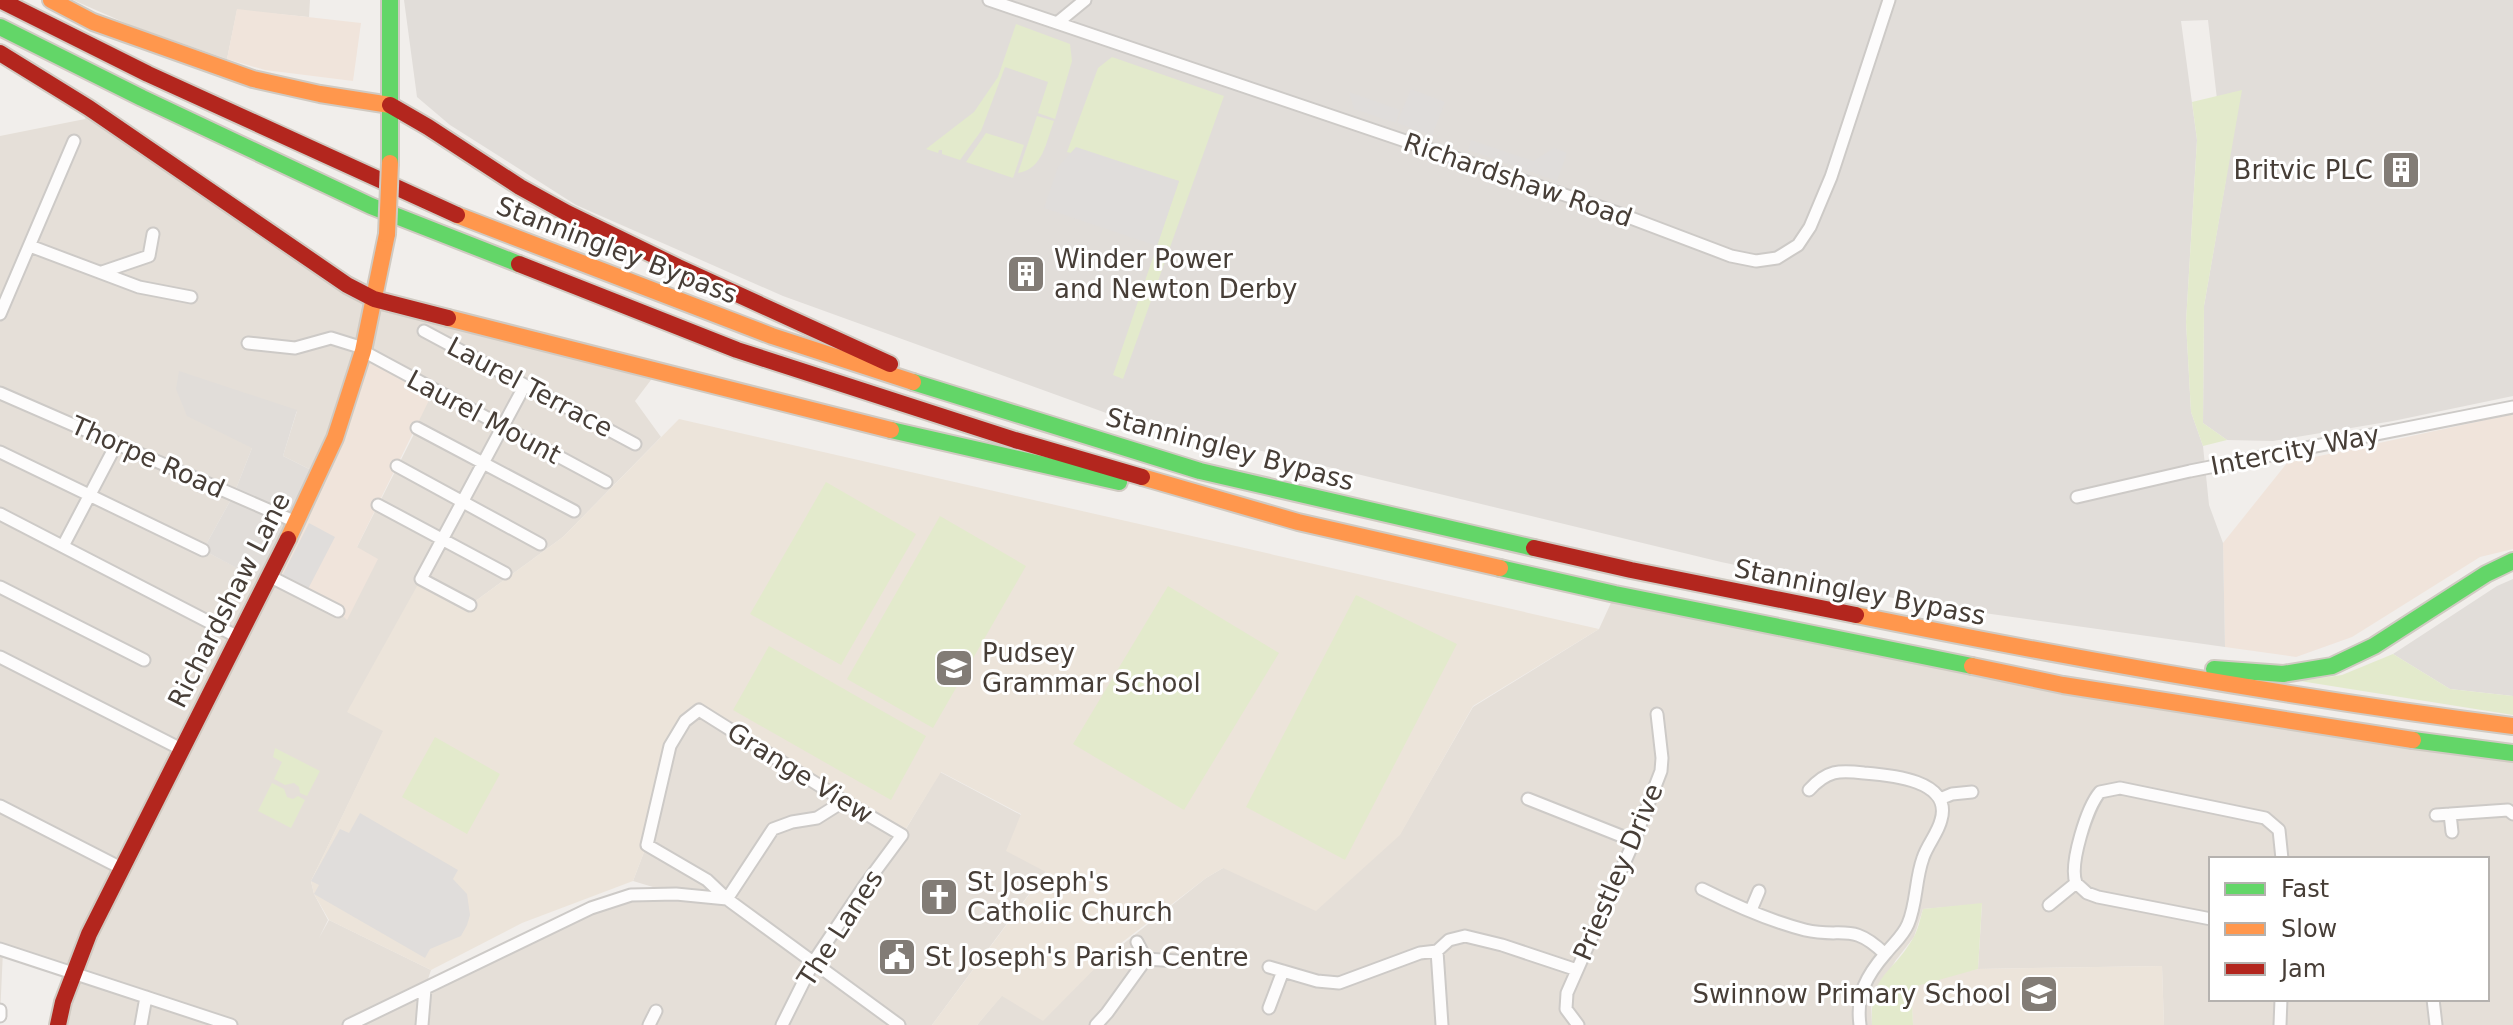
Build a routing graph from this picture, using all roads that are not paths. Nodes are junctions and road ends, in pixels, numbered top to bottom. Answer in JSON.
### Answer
{"nodes":[{"id":1,"x":0,"y":0,"type":"edge"},
{"id":2,"x":21,"y":0,"type":"edge"},
{"id":3,"x":51,"y":0,"type":"edge"},
{"id":4,"x":390,"y":0,"type":"edge"},
{"id":5,"x":989,"y":0,"type":"edge"},
{"id":6,"x":1085,"y":0,"type":"edge"},
{"id":7,"x":1889,"y":0,"type":"edge"},
{"id":8,"x":1057,"y":23,"type":"junction"},
{"id":9,"x":0,"y":27,"type":"edge"},
{"id":10,"x":94,"y":48,"type":"junction"},
{"id":11,"x":0,"y":53,"type":"edge"},
{"id":12,"x":390,"y":105,"type":"junction"},
{"id":13,"x":74,"y":141,"type":"dead end"},
{"id":14,"x":153,"y":234,"type":"dead end"},
{"id":15,"x":30,"y":246,"type":"junction"},
{"id":16,"x":102,"y":272,"type":"junction"},
{"id":17,"x":191,"y":297,"type":"dead end"},
{"id":18,"x":374,"y":299,"type":"junction"},
{"id":19,"x":0,"y":314,"type":"edge"},
{"id":20,"x":424,"y":331,"type":"dead end"},
{"id":21,"x":248,"y":343,"type":"dead end"},
{"id":22,"x":363,"y":350,"type":"junction"},
{"id":23,"x":525,"y":385,"type":"junction"},
{"id":24,"x":938,"y":390,"type":"junction"},
{"id":25,"x":0,"y":393,"type":"edge"},
{"id":26,"x":2513,"y":407,"type":"edge"},
{"id":27,"x":503,"y":426,"type":"junction"},
{"id":28,"x":417,"y":428,"type":"dead end"},
{"id":29,"x":117,"y":443,"type":"junction"},
{"id":30,"x":635,"y":444,"type":"dead end"},
{"id":31,"x":0,"y":452,"type":"edge"},
{"id":32,"x":482,"y":463,"type":"junction"},
{"id":33,"x":397,"y":466,"type":"dead end"},
{"id":34,"x":606,"y":482,"type":"dead end"},
{"id":35,"x":89,"y":496,"type":"junction"},
{"id":36,"x":2077,"y":497,"type":"dead end"},
{"id":37,"x":462,"y":502,"type":"junction"},
{"id":38,"x":378,"y":505,"type":"dead end"},
{"id":39,"x":574,"y":511,"type":"dead end"},
{"id":40,"x":0,"y":514,"type":"edge"},
{"id":41,"x":296,"y":522,"type":"junction"},
{"id":42,"x":1298,"y":522,"type":"junction"},
{"id":43,"x":442,"y":538,"type":"junction"},
{"id":44,"x":540,"y":544,"type":"dead end"},
{"id":45,"x":63,"y":546,"type":"junction"},
{"id":46,"x":203,"y":550,"type":"dead end"},
{"id":47,"x":2513,"y":561,"type":"edge"},
{"id":48,"x":505,"y":573,"type":"dead end"},
{"id":49,"x":271,"y":577,"type":"junction"},
{"id":50,"x":0,"y":587,"type":"edge"},
{"id":51,"x":470,"y":605,"type":"dead end"},
{"id":52,"x":338,"y":611,"type":"dead end"},
{"id":53,"x":238,"y":637,"type":"junction"},
{"id":54,"x":0,"y":657,"type":"edge"},
{"id":55,"x":2071,"y":658,"type":"junction"},
{"id":56,"x":144,"y":660,"type":"dead end"},
{"id":57,"x":1657,"y":714,"type":"dead end"},
{"id":58,"x":2513,"y":726,"type":"edge"},
{"id":59,"x":181,"y":749,"type":"junction"},
{"id":60,"x":2513,"y":753,"type":"edge"},
{"id":61,"x":1809,"y":790,"type":"dead end"},
{"id":62,"x":1972,"y":792,"type":"dead end"},
{"id":63,"x":1528,"y":799,"type":"dead end"},
{"id":64,"x":1940,"y":799,"type":"junction"},
{"id":65,"x":844,"y":801,"type":"junction"},
{"id":66,"x":0,"y":806,"type":"edge"},
{"id":67,"x":2450,"y":814,"type":"junction"},
{"id":68,"x":2513,"y":814,"type":"edge"},
{"id":69,"x":2436,"y":815,"type":"dead end"},
{"id":70,"x":2452,"y":832,"type":"dead end"},
{"id":71,"x":902,"y":835,"type":"joint"},
{"id":72,"x":1634,"y":841,"type":"junction"},
{"id":73,"x":2282,"y":857,"type":"edge"},
{"id":74,"x":123,"y":869,"type":"junction"},
{"id":75,"x":2076,"y":883,"type":"junction"},
{"id":76,"x":1702,"y":889,"type":"dead end"},
{"id":77,"x":1759,"y":891,"type":"dead end"},
{"id":78,"x":727,"y":899,"type":"junction"},
{"id":79,"x":2049,"y":905,"type":"dead end"},
{"id":80,"x":1751,"y":910,"type":"junction"},
{"id":81,"x":2209,"y":919,"type":"edge"},
{"id":82,"x":1137,"y":942,"type":"dead end"},
{"id":83,"x":0,"y":949,"type":"edge"},
{"id":84,"x":1437,"y":951,"type":"junction"},
{"id":85,"x":1885,"y":954,"type":"junction"},
{"id":86,"x":1146,"y":959,"type":"junction"},
{"id":87,"x":814,"y":961,"type":"junction"},
{"id":88,"x":1177,"y":961,"type":"dead end"},
{"id":89,"x":1269,"y":967,"type":"dead end"},
{"id":90,"x":1577,"y":970,"type":"junction"},
{"id":91,"x":1283,"y":971,"type":"junction"},
{"id":92,"x":72,"y":973,"type":"junction"},
{"id":93,"x":425,"y":989,"type":"junction"},
{"id":94,"x":146,"y":997,"type":"junction"},
{"id":95,"x":2281,"y":1001,"type":"edge"},
{"id":96,"x":2433,"y":1001,"type":"edge"},
{"id":97,"x":1269,"y":1008,"type":"dead end"},
{"id":98,"x":656,"y":1011,"type":"dead end"},
{"id":99,"x":892,"y":1023,"type":"edge"},
{"id":100,"x":58,"y":1025,"type":"edge"},
{"id":101,"x":141,"y":1025,"type":"edge"},
{"id":102,"x":231,"y":1025,"type":"edge"},
{"id":103,"x":349,"y":1025,"type":"edge"},
{"id":104,"x":422,"y":1025,"type":"edge"},
{"id":105,"x":649,"y":1025,"type":"edge"},
{"id":106,"x":782,"y":1025,"type":"edge"},
{"id":107,"x":1096,"y":1025,"type":"edge"},
{"id":108,"x":1442,"y":1025,"type":"edge"},
{"id":109,"x":1578,"y":1025,"type":"edge"},
{"id":110,"x":1860,"y":1025,"type":"edge"},
{"id":111,"x":2280,"y":1025,"type":"edge"},
{"id":112,"x":2436,"y":1025,"type":"edge"}],
"edges":[{"from":1,"to":10,"type":"main road","name":"Stanningley Bypass"},
{"from":2,"to":10,"type":"main road"},
{"from":3,"to":12,"type":"main road"},
{"from":4,"to":12,"type":"main road"},
{"from":5,"to":8,"type":"street","name":"Richardshaw Road"},
{"from":6,"to":8,"type":"street"},
{"from":7,"to":8,"type":"street","name":"Richardshaw Road"},
{"from":9,"to":42,"type":"main road","name":"Stanningley Bypass"},
{"from":10,"to":24,"type":"main road","name":"Stanningley Bypass"},
{"from":11,"to":18,"type":"main road"},
{"from":12,"to":18,"type":"main road","name":"Richardshaw Lane","bridge":true},
{"from":12,"to":24,"type":"main road"},
{"from":13,"to":15,"type":"street"},
{"from":14,"to":16,"type":"street"},
{"from":15,"to":16,"type":"street"},
{"from":15,"to":19,"type":"street"},
{"from":16,"to":17,"type":"street"},
{"from":18,"to":22,"type":"main road","name":"Richardshaw Lane"},
{"from":18,"to":42,"type":"main road"},
{"from":20,"to":23,"type":"street","name":"Laurel Terrace"},
{"from":21,"to":22,"type":"street","name":"Laurel Mount"},
{"from":22,"to":27,"type":"street","name":"Laurel Mount"},
{"from":22,"to":41,"type":"main road","name":"Richardshaw Lane"},
{"from":23,"to":27,"type":"street"},
{"from":23,"to":30,"type":"street","name":"Laurel Terrace"},
{"from":24,"to":55,"type":"main road","name":"Stanningley Bypass"},
{"from":25,"to":29,"type":"street","name":"Thorpe Road"},
{"from":26,"to":36,"type":"street","name":"Intercity Way"},
{"from":27,"to":32,"type":"street"},
{"from":27,"to":34,"type":"street","name":"Laurel Mount"},
{"from":28,"to":32,"type":"street"},
{"from":29,"to":35,"type":"street"},
{"from":29,"to":41,"type":"street","name":"Thorpe Road"},
{"from":31,"to":35,"type":"street"},
{"from":32,"to":37,"type":"street"},
{"from":32,"to":39,"type":"street"},
{"from":33,"to":37,"type":"street"},
{"from":35,"to":45,"type":"street"},
{"from":35,"to":46,"type":"street"},
{"from":37,"to":43,"type":"street"},
{"from":37,"to":44,"type":"street"},
{"from":38,"to":43,"type":"street"},
{"from":40,"to":45,"type":"street"},
{"from":41,"to":49,"type":"main road","name":"Richardshaw Lane"},
{"from":42,"to":60,"type":"main road","name":"Stanningley Bypass"},
{"from":43,"to":48,"type":"street"},
{"from":43,"to":51,"type":"street"},
{"from":45,"to":53,"type":"street"},
{"from":47,"to":55,"type":"main road"},
{"from":49,"to":52,"type":"street"},
{"from":49,"to":53,"type":"main road","name":"Richardshaw Lane"},
{"from":50,"to":56,"type":"street"},
{"from":53,"to":59,"type":"main road","name":"Richardshaw Lane"},
{"from":54,"to":59,"type":"street"},
{"from":55,"to":58,"type":"main road","name":"Stanningley Bypass"},
{"from":57,"to":72,"type":"street","name":"Priestley Drive"},
{"from":59,"to":74,"type":"main road","name":"Richardshaw Lane"},
{"from":61,"to":64,"type":"street"},
{"from":62,"to":64,"type":"street"},
{"from":63,"to":72,"type":"street"},
{"from":64,"to":85,"type":"street"},
{"from":65,"to":71,"type":"street","name":"Grange View"},
{"from":65,"to":78,"type":"street"},
{"from":65,"to":78,"type":"street","name":"Grange View"},
{"from":66,"to":74,"type":"street"},
{"from":67,"to":68,"type":"street"},
{"from":67,"to":69,"type":"street"},
{"from":67,"to":70,"type":"street"},
{"from":71,"to":87,"type":"street","name":"The Lanes"},
{"from":72,"to":90,"type":"street","name":"Priestley Drive"},
{"from":73,"to":75,"type":"street"},
{"from":74,"to":92,"type":"main road","name":"Richardshaw Lane"},
{"from":75,"to":79,"type":"street"},
{"from":75,"to":81,"type":"street"},
{"from":76,"to":80,"type":"street"},
{"from":77,"to":80,"type":"street"},
{"from":78,"to":87,"type":"street"},
{"from":78,"to":93,"type":"street"},
{"from":80,"to":85,"type":"street"},
{"from":82,"to":86,"type":"street"},
{"from":83,"to":92,"type":"street"},
{"from":84,"to":90,"type":"street"},
{"from":84,"to":91,"type":"street"},
{"from":84,"to":108,"type":"street"},
{"from":85,"to":110,"type":"street"},
{"from":86,"to":88,"type":"street"},
{"from":86,"to":107,"type":"street"},
{"from":87,"to":99,"type":"street"},
{"from":87,"to":106,"type":"street","name":"The Lanes"},
{"from":89,"to":91,"type":"street"},
{"from":90,"to":109,"type":"street","name":"Priestley Drive"},
{"from":91,"to":97,"type":"street"},
{"from":92,"to":94,"type":"street"},
{"from":92,"to":100,"type":"main road","name":"Richardshaw Lane"},
{"from":93,"to":103,"type":"street"},
{"from":93,"to":104,"type":"street"},
{"from":94,"to":101,"type":"street"},
{"from":94,"to":102,"type":"street"},
{"from":95,"to":111,"type":"street"},
{"from":96,"to":112,"type":"street"},
{"from":98,"to":105,"type":"street"}]}
